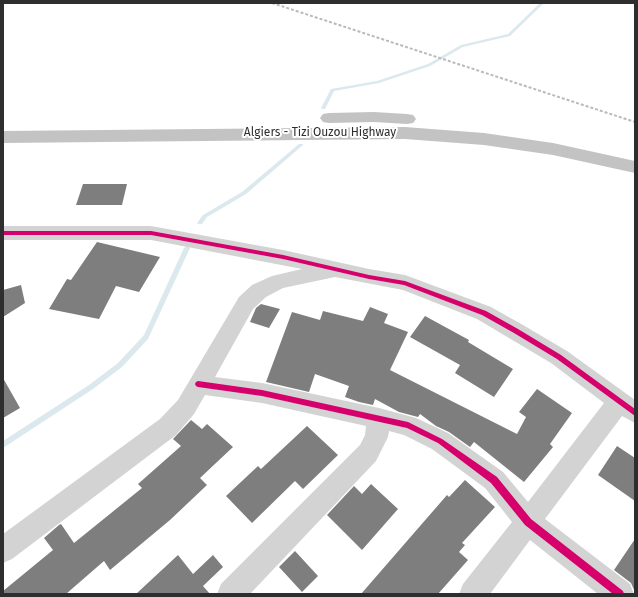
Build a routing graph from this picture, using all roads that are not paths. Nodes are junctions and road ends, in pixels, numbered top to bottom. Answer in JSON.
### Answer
{"nodes":[{"id":1,"x":3,"y":123,"type":"edge"},
{"id":2,"x":3,"y":137,"type":"edge"},
{"id":3,"x":635,"y":153,"type":"edge"},
{"id":4,"x":635,"y":167,"type":"edge"},
{"id":5,"x":3,"y":233,"type":"edge"},
{"id":6,"x":336,"y":269,"type":"junction"},
{"id":7,"x":198,"y":384,"type":"junction"},
{"id":8,"x":627,"y":408,"type":"edge"},
{"id":9,"x":380,"y":418,"type":"junction"},
{"id":10,"x":528,"y":522,"type":"junction"},
{"id":11,"x":3,"y":550,"type":"edge"},
{"id":12,"x":230,"y":594,"type":"edge"},
{"id":13,"x":473,"y":594,"type":"edge"},
{"id":14,"x":620,"y":594,"type":"edge"}],
"edges":[{"from":1,"to":3,"type":"highway","name":"Algiers - Tizi Ouzou Highway"},
{"from":2,"to":4,"type":"highway","name":"Algiers - Tizi Ouzou Highway"},
{"from":5,"to":6,"type":"street"},
{"from":6,"to":7,"type":"street"},
{"from":6,"to":8,"type":"street"},
{"from":7,"to":9,"type":"street"},
{"from":7,"to":11,"type":"street"},
{"from":8,"to":10,"type":"street"},
{"from":9,"to":10,"type":"street"},
{"from":9,"to":12,"type":"street"},
{"from":10,"to":13,"type":"street"},
{"from":10,"to":14,"type":"street"}]}
